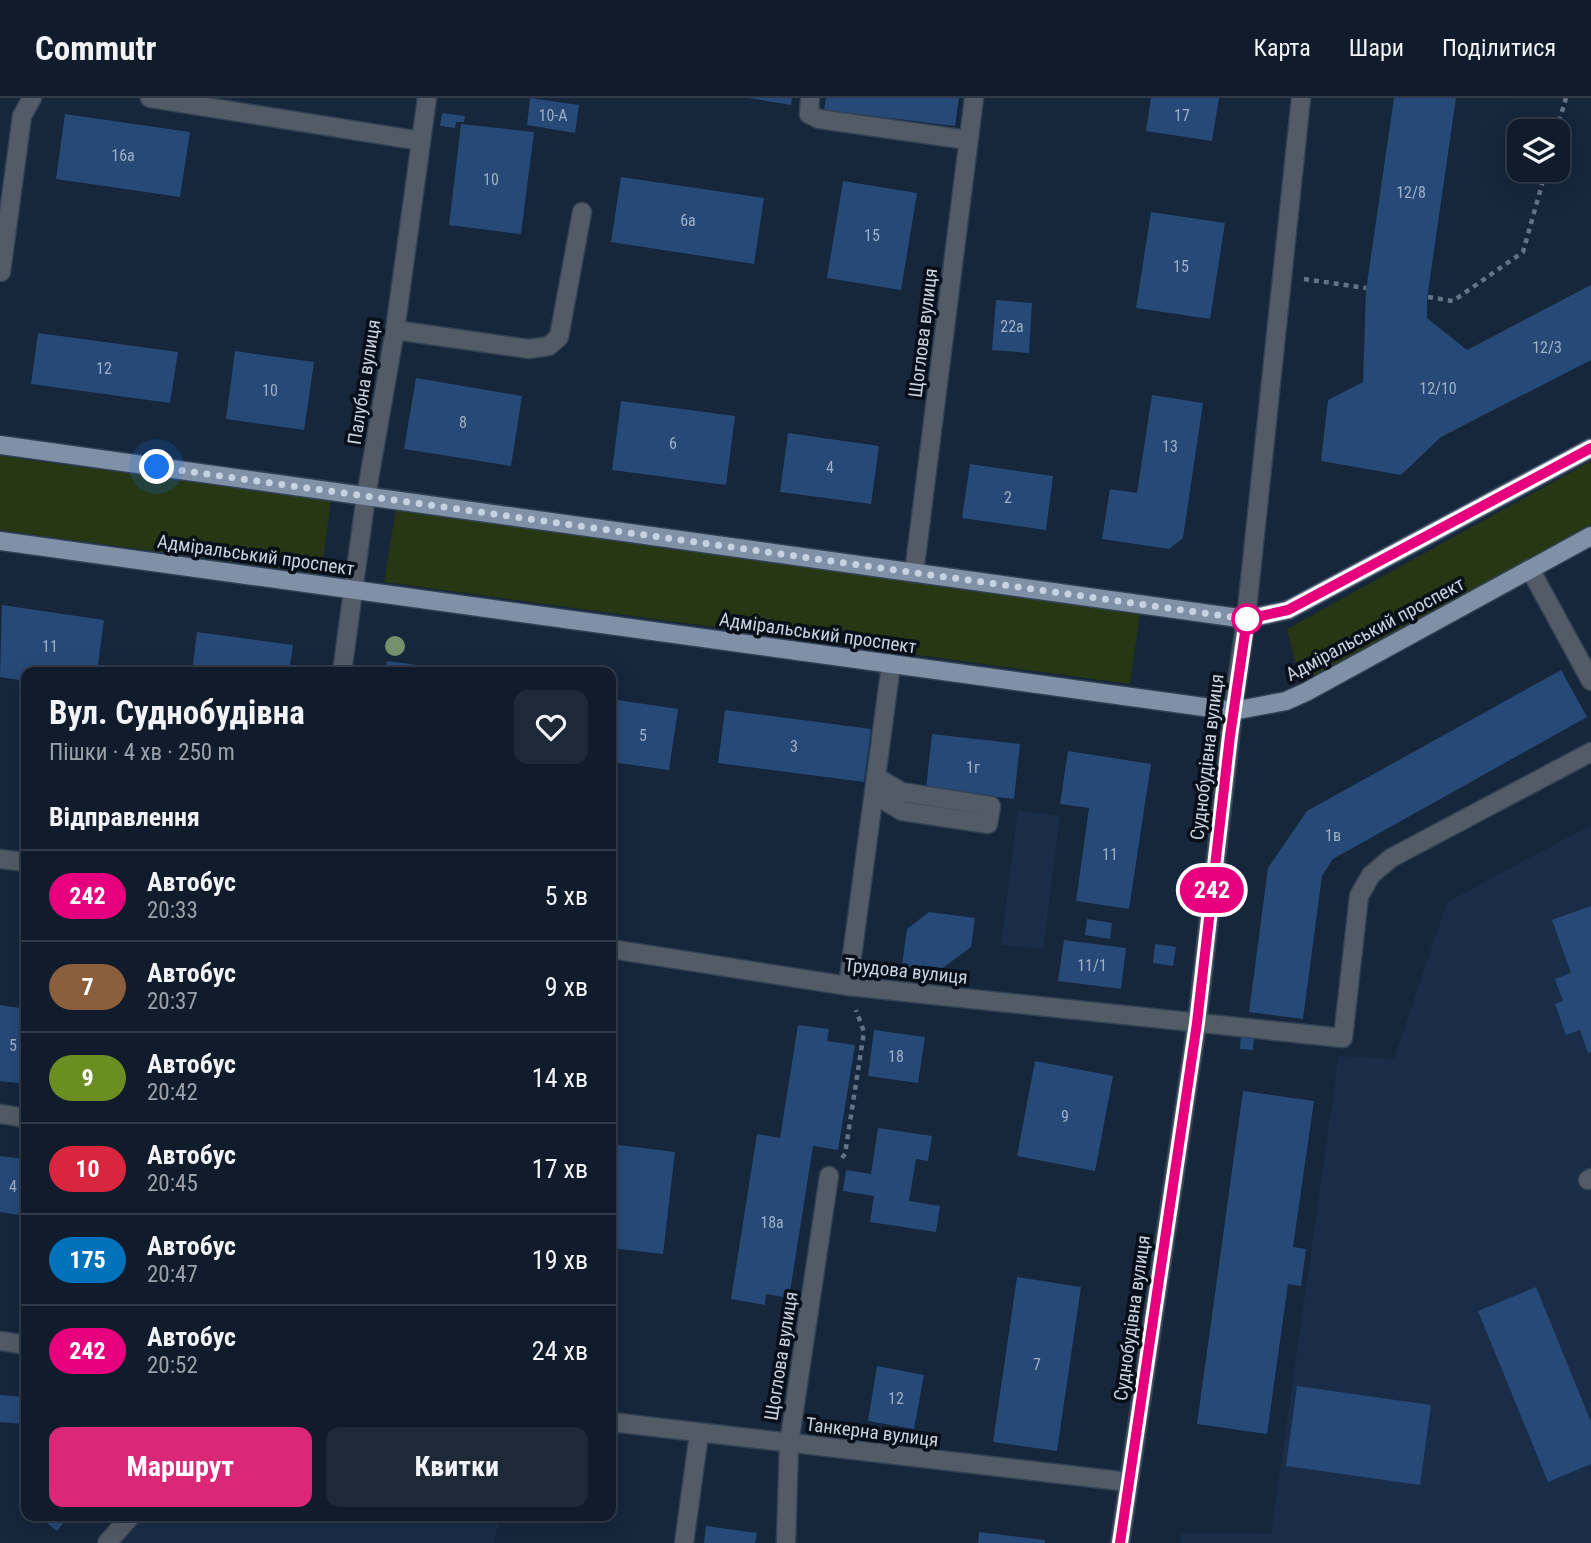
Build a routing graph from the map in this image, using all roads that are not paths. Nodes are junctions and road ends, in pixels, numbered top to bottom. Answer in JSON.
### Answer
{"nodes":[{"id":1,"x":33,"y":98,"type":"edge"},
{"id":2,"x":149,"y":98,"type":"edge"},
{"id":3,"x":426,"y":98,"type":"edge"},
{"id":4,"x":810,"y":98,"type":"edge"},
{"id":5,"x":974,"y":98,"type":"edge"},
{"id":6,"x":1301,"y":98,"type":"edge"},
{"id":7,"x":968,"y":139,"type":"junction"},
{"id":8,"x":421,"y":141,"type":"junction"},
{"id":9,"x":582,"y":212,"type":"dead end"},
{"id":10,"x":1,"y":272,"type":"edge"},
{"id":11,"x":395,"y":330,"type":"junction"},
{"id":12,"x":0,"y":445,"type":"edge"},
{"id":13,"x":1591,"y":448,"type":"edge"},
{"id":14,"x":366,"y":496,"type":"junction"},
{"id":15,"x":1591,"y":536,"type":"edge"},
{"id":16,"x":0,"y":541,"type":"edge"},
{"id":17,"x":1530,"y":569,"type":"junction"},
{"id":18,"x":914,"y":573,"type":"junction"},
{"id":19,"x":355,"y":590,"type":"junction"},
{"id":20,"x":1247,"y":619,"type":"junction"},
{"id":21,"x":891,"y":665,"type":"junction"},
{"id":22,"x":343,"y":667,"type":"edge"},
{"id":23,"x":1591,"y":681,"type":"edge"},
{"id":24,"x":1233,"y":710,"type":"junction"},
{"id":25,"x":1591,"y":752,"type":"edge"},
{"id":26,"x":875,"y":786,"type":"junction"},
{"id":27,"x":0,"y":859,"type":"edge"},
{"id":28,"x":21,"y":861,"type":"edge"},
{"id":29,"x":616,"y":950,"type":"edge"},
{"id":30,"x":848,"y":986,"type":"junction"},
{"id":31,"x":1197,"y":1023,"type":"junction"},
{"id":32,"x":0,"y":1114,"type":"edge"},
{"id":33,"x":21,"y":1117,"type":"edge"},
{"id":34,"x":830,"y":1176,"type":"road end"},
{"id":35,"x":0,"y":1341,"type":"edge"},
{"id":36,"x":21,"y":1344,"type":"edge"},
{"id":37,"x":616,"y":1423,"type":"edge"},
{"id":38,"x":699,"y":1434,"type":"junction"},
{"id":39,"x":789,"y":1444,"type":"junction"},
{"id":40,"x":1129,"y":1482,"type":"junction"},
{"id":41,"x":127,"y":1521,"type":"edge"},
{"id":42,"x":107,"y":1543,"type":"edge"},
{"id":43,"x":684,"y":1543,"type":"edge"},
{"id":44,"x":786,"y":1543,"type":"edge"},
{"id":45,"x":1120,"y":1543,"type":"edge"}],
"edges":[{"from":1,"to":10,"type":"street"},
{"from":2,"to":8,"type":"street"},
{"from":3,"to":8,"type":"street","name":"Палубна вулиця"},
{"from":4,"to":7,"type":"street"},
{"from":5,"to":7,"type":"street","name":"Щоглова вулиця"},
{"from":6,"to":20,"type":"street","name":"Суднобудівна вулиця"},
{"from":7,"to":18,"type":"street","name":"Щоглова вулиця"},
{"from":8,"to":11,"type":"street","name":"Палубна вулиця"},
{"from":9,"to":11,"type":"street"},
{"from":11,"to":14,"type":"street","name":"Палубна вулиця"},
{"from":12,"to":14,"type":"main road"},
{"from":13,"to":20,"type":"main road"},
{"from":14,"to":18,"type":"main road"},
{"from":14,"to":19,"type":"street","name":"Палубна вулиця"},
{"from":15,"to":17,"type":"main road","name":"Адміральський проспект"},
{"from":16,"to":19,"type":"main road","name":"Адміральський проспект"},
{"from":17,"to":23,"type":"street"},
{"from":17,"to":24,"type":"main road","name":"Адміральський проспект"},
{"from":18,"to":20,"type":"main road"},
{"from":19,"to":21,"type":"main road","name":"Адміральський проспект"},
{"from":19,"to":22,"type":"street","name":"Палубна вулиця"},
{"from":20,"to":24,"type":"street","name":"Суднобудівна вулиця"},
{"from":21,"to":24,"type":"main road","name":"Адміральський проспект"},
{"from":21,"to":26,"type":"street"},
{"from":24,"to":31,"type":"street","name":"Суднобудівна вулиця"},
{"from":25,"to":31,"type":"street","name":"Трудова вулиця"},
{"from":26,"to":26,"type":"street"},
{"from":26,"to":30,"type":"street"},
{"from":27,"to":28,"type":"street"},
{"from":29,"to":30,"type":"street","name":"Трудова вулиця"},
{"from":30,"to":31,"type":"street","name":"Трудова вулиця"},
{"from":31,"to":40,"type":"street","name":"Суднобудівна вулиця"},
{"from":32,"to":33,"type":"street"},
{"from":34,"to":39,"type":"street","name":"Щоглова вулиця"},
{"from":35,"to":36,"type":"street"},
{"from":37,"to":38,"type":"street","name":"Танкерна вулиця"},
{"from":38,"to":39,"type":"street","name":"Танкерна вулиця"},
{"from":38,"to":43,"type":"street"},
{"from":39,"to":40,"type":"street","name":"Танкерна вулиця"},
{"from":39,"to":44,"type":"street","name":"Щоглова вулиця"},
{"from":40,"to":45,"type":"street","name":"Суднобудівна вулиця"},
{"from":41,"to":42,"type":"street"}]}
